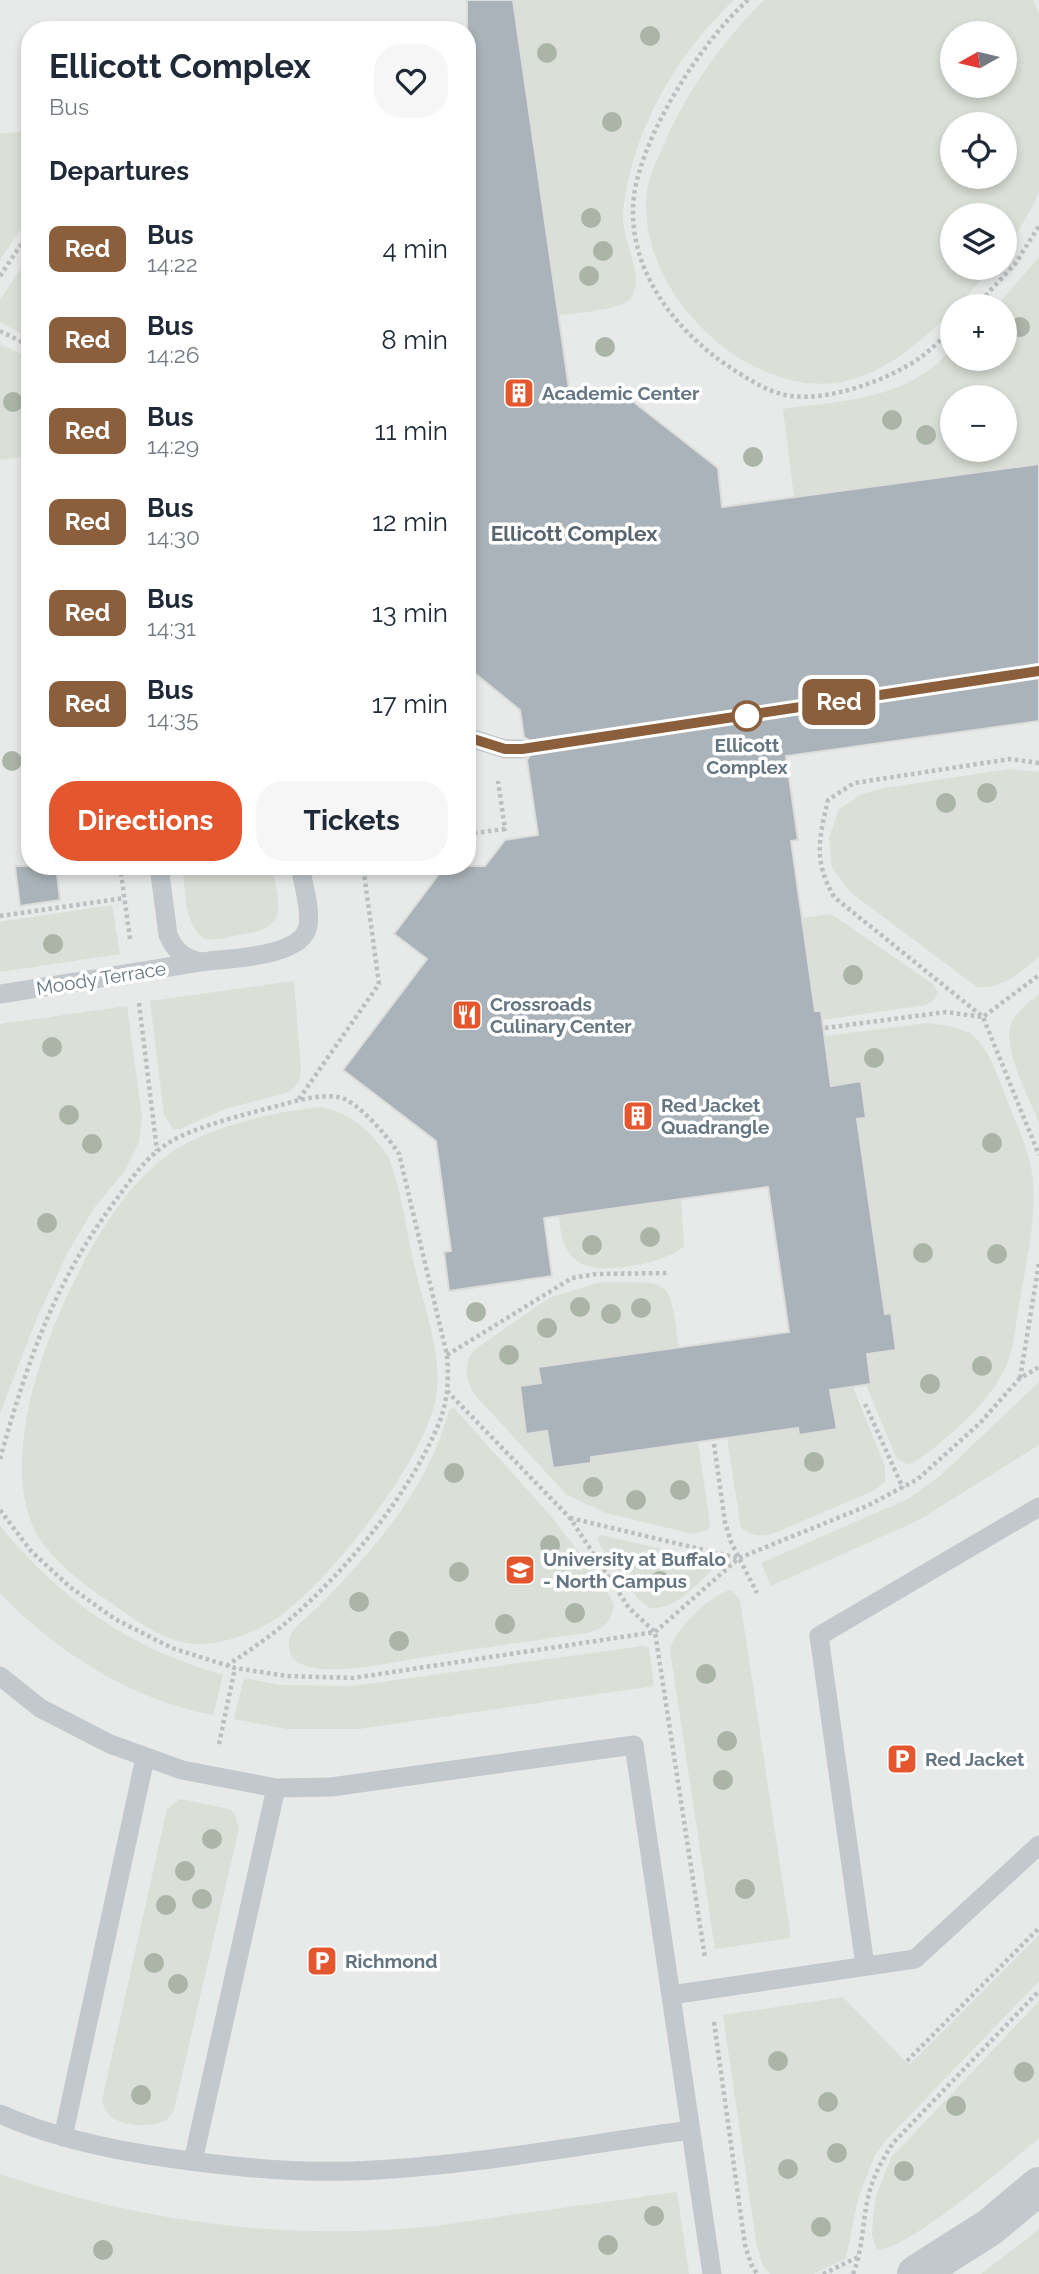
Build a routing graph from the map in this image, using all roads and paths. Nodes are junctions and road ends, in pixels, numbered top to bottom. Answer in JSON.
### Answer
{"nodes":[{"id":1,"x":747,"y":0,"type":"edge"},
{"id":2,"x":1039,"y":226,"type":"edge"},
{"id":3,"x":21,"y":244,"type":"edge"},
{"id":4,"x":0,"y":276,"type":"edge"},
{"id":5,"x":987,"y":294,"type":"edge"},
{"id":6,"x":0,"y":331,"type":"edge"},
{"id":7,"x":940,"y":340,"type":"edge"},
{"id":8,"x":21,"y":342,"type":"edge"},
{"id":9,"x":476,"y":740,"type":"edge"},
{"id":10,"x":522,"y":749,"type":"dead end"},
{"id":11,"x":1039,"y":763,"type":"edge"},
{"id":12,"x":497,"y":776,"type":"dead end"},
{"id":13,"x":476,"y":833,"type":"edge"},
{"id":14,"x":160,"y":875,"type":"edge"},
{"id":15,"x":301,"y":875,"type":"edge"},
{"id":16,"x":364,"y":875,"type":"edge"},
{"id":17,"x":124,"y":898,"type":"dead end"},
{"id":18,"x":0,"y":916,"type":"edge"},
{"id":19,"x":201,"y":962,"type":"junction"},
{"id":20,"x":1039,"y":975,"type":"edge"},
{"id":21,"x":0,"y":994,"type":"edge"},
{"id":22,"x":983,"y":1017,"type":"junction"},
{"id":23,"x":825,"y":1028,"type":"dead end"},
{"id":24,"x":298,"y":1100,"type":"junction"},
{"id":25,"x":1039,"y":1155,"type":"edge"},
{"id":26,"x":1039,"y":1263,"type":"edge"},
{"id":27,"x":668,"y":1273,"type":"dead end"},
{"id":28,"x":447,"y":1355,"type":"junction"},
{"id":29,"x":1039,"y":1367,"type":"edge"},
{"id":30,"x":1019,"y":1379,"type":"junction"},
{"id":31,"x":446,"y":1390,"type":"junction"},
{"id":32,"x":865,"y":1404,"type":"dead end"},
{"id":33,"x":714,"y":1444,"type":"dead end"},
{"id":34,"x":0,"y":1459,"type":"edge"},
{"id":35,"x":903,"y":1488,"type":"junction"},
{"id":36,"x":1039,"y":1507,"type":"edge"},
{"id":37,"x":0,"y":1510,"type":"edge"},
{"id":38,"x":569,"y":1518,"type":"junction"},
{"id":39,"x":739,"y":1558,"type":"junction"},
{"id":40,"x":757,"y":1593,"type":"dead end"},
{"id":41,"x":655,"y":1632,"type":"junction"},
{"id":42,"x":228,"y":1665,"type":"junction"},
{"id":43,"x":236,"y":1668,"type":"junction"},
{"id":44,"x":0,"y":1676,"type":"edge"},
{"id":45,"x":224,"y":1717,"type":"dead end"},
{"id":46,"x":145,"y":1758,"type":"junction"},
{"id":47,"x":276,"y":1788,"type":"junction"},
{"id":48,"x":1039,"y":1844,"type":"edge"},
{"id":49,"x":1039,"y":1928,"type":"edge"},
{"id":50,"x":865,"y":1966,"type":"junction"},
{"id":51,"x":1039,"y":1991,"type":"edge"},
{"id":52,"x":671,"y":1995,"type":"junction"},
{"id":53,"x":907,"y":2061,"type":"dead end"},
{"id":54,"x":0,"y":2114,"type":"edge"},
{"id":55,"x":691,"y":2130,"type":"junction"},
{"id":56,"x":63,"y":2137,"type":"junction"},
{"id":57,"x":194,"y":2161,"type":"junction"},
{"id":58,"x":1039,"y":2186,"type":"edge"},
{"id":59,"x":861,"y":2256,"type":"junction"},
{"id":60,"x":712,"y":2274,"type":"edge"},
{"id":61,"x":823,"y":2274,"type":"edge"},
{"id":62,"x":853,"y":2274,"type":"edge"},
{"id":63,"x":916,"y":2274,"type":"edge"}],
"edges":[{"from":1,"to":7,"type":"path"},
{"from":2,"to":5,"type":"path"},
{"from":3,"to":4,"type":"path"},
{"from":6,"to":8,"type":"path"},
{"from":9,"to":10,"type":"lane"},
{"from":11,"to":22,"type":"path"},
{"from":12,"to":13,"type":"path"},
{"from":14,"to":19,"type":"lane"},
{"from":15,"to":19,"type":"lane","name":"Moody Terrace"},
{"from":16,"to":24,"type":"path"},
{"from":17,"to":18,"type":"path"},
{"from":19,"to":21,"type":"lane","name":"Moody Terrace"},
{"from":20,"to":22,"type":"path"},
{"from":22,"to":23,"type":"path"},
{"from":22,"to":25,"type":"path"},
{"from":24,"to":28,"type":"path"},
{"from":24,"to":34,"type":"path"},
{"from":26,"to":30,"type":"path"},
{"from":27,"to":28,"type":"path"},
{"from":28,"to":31,"type":"path"},
{"from":29,"to":30,"type":"path"},
{"from":30,"to":35,"type":"path"},
{"from":31,"to":38,"type":"path"},
{"from":31,"to":42,"type":"path"},
{"from":32,"to":35,"type":"path"},
{"from":33,"to":39,"type":"path"},
{"from":35,"to":39,"type":"path"},
{"from":36,"to":50,"type":"lane"},
{"from":37,"to":42,"type":"path"},
{"from":38,"to":39,"type":"path"},
{"from":38,"to":41,"type":"path"},
{"from":39,"to":40,"type":"path"},
{"from":39,"to":41,"type":"path"},
{"from":41,"to":43,"type":"path"},
{"from":42,"to":43,"type":"path"},
{"from":43,"to":45,"type":"path"},
{"from":44,"to":46,"type":"lane"},
{"from":46,"to":47,"type":"lane"},
{"from":46,"to":56,"type":"lane"},
{"from":47,"to":52,"type":"lane"},
{"from":47,"to":57,"type":"lane"},
{"from":48,"to":50,"type":"lane"},
{"from":49,"to":53,"type":"path"},
{"from":50,"to":52,"type":"lane"},
{"from":51,"to":59,"type":"path"},
{"from":52,"to":55,"type":"lane"},
{"from":54,"to":56,"type":"lane"},
{"from":55,"to":57,"type":"lane"},
{"from":55,"to":60,"type":"lane"},
{"from":56,"to":57,"type":"lane"},
{"from":58,"to":63,"type":"street"},
{"from":59,"to":61,"type":"path"},
{"from":59,"to":62,"type":"path"}]}
